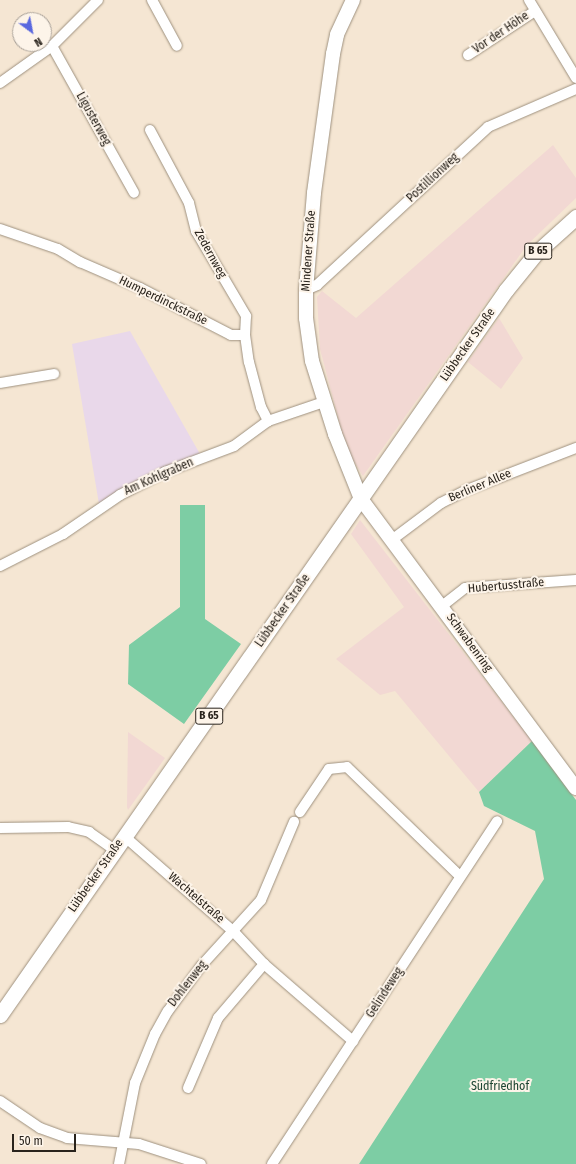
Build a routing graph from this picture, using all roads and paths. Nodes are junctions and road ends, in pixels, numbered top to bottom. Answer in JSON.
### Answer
{"nodes":[{"id":1,"x":98,"y":0,"type":"edge"},
{"id":2,"x":152,"y":0,"type":"edge"},
{"id":3,"x":353,"y":0,"type":"edge"},
{"id":4,"x":529,"y":0,"type":"edge"},
{"id":5,"x":535,"y":10,"type":"junction"},
{"id":6,"x":52,"y":46,"type":"joint"},
{"id":7,"x":177,"y":46,"type":"dead end"},
{"id":8,"x":44,"y":52,"type":"edge"},
{"id":9,"x":468,"y":55,"type":"dead end"},
{"id":10,"x":576,"y":78,"type":"edge"},
{"id":11,"x":0,"y":83,"type":"edge"},
{"id":12,"x":576,"y":89,"type":"edge"},
{"id":13,"x":150,"y":130,"type":"dead end"},
{"id":14,"x":134,"y":193,"type":"dead end"},
{"id":15,"x":576,"y":217,"type":"edge"},
{"id":16,"x":0,"y":229,"type":"edge"},
{"id":17,"x":306,"y":290,"type":"junction"},
{"id":18,"x":245,"y":335,"type":"junction"},
{"id":19,"x":54,"y":374,"type":"dead end"},
{"id":20,"x":0,"y":383,"type":"edge"},
{"id":21,"x":324,"y":402,"type":"junction"},
{"id":22,"x":268,"y":421,"type":"junction"},
{"id":23,"x":576,"y":448,"type":"edge"},
{"id":24,"x":360,"y":498,"type":"junction"},
{"id":25,"x":393,"y":539,"type":"junction"},
{"id":26,"x":0,"y":566,"type":"edge"},
{"id":27,"x":576,"y":581,"type":"edge"},
{"id":28,"x":442,"y":606,"type":"junction"},
{"id":29,"x":576,"y":788,"type":"edge"},
{"id":30,"x":300,"y":812,"type":"dead end"},
{"id":31,"x":497,"y":821,"type":"dead end"},
{"id":32,"x":294,"y":822,"type":"dead end"},
{"id":33,"x":0,"y":828,"type":"edge"},
{"id":34,"x":124,"y":836,"type":"junction"},
{"id":35,"x":115,"y":850,"type":"junction"},
{"id":36,"x":460,"y":876,"type":"junction"},
{"id":37,"x":234,"y":932,"type":"junction"},
{"id":38,"x":264,"y":964,"type":"junction"},
{"id":39,"x":0,"y":1015,"type":"edge"},
{"id":40,"x":353,"y":1041,"type":"junction"},
{"id":41,"x":188,"y":1088,"type":"dead end"},
{"id":42,"x":0,"y":1101,"type":"edge"},
{"id":43,"x":122,"y":1143,"type":"junction"},
{"id":44,"x":119,"y":1164,"type":"edge"},
{"id":45,"x":201,"y":1164,"type":"edge"},
{"id":46,"x":272,"y":1164,"type":"edge"}],
"edges":[{"from":1,"to":6,"type":"street"},
{"from":2,"to":7,"type":"street"},
{"from":3,"to":17,"type":"street","name":"Mindener Straße"},
{"from":4,"to":5,"type":"street","name":"Vor der Höhe"},
{"from":5,"to":9,"type":"street","name":"Vor der Höhe"},
{"from":5,"to":10,"type":"street","name":"Vor der Höhe"},
{"from":6,"to":14,"type":"street","name":"Ligusterweg"},
{"from":8,"to":11,"type":"street"},
{"from":12,"to":17,"type":"street","name":"Postillionweg"},
{"from":13,"to":18,"type":"street","name":"Zedernweg"},
{"from":15,"to":24,"type":"main road","name":"Lübbecker Straße","number":"B 65"},
{"from":16,"to":18,"type":"street","name":"Humperdinckstraße"},
{"from":17,"to":21,"type":"street","name":"Mindener Straße"},
{"from":18,"to":22,"type":"street"},
{"from":19,"to":20,"type":"street"},
{"from":21,"to":22,"type":"street","name":"Am Kohlgraben"},
{"from":21,"to":24,"type":"street","name":"Mindener Straße"},
{"from":22,"to":26,"type":"street","name":"Am Kohlgraben"},
{"from":23,"to":25,"type":"street","name":"Berliner Allee"},
{"from":24,"to":25,"type":"street","name":"Schwabenring"},
{"from":24,"to":34,"type":"main road","name":"Lübbecker Straße","number":"B 65"},
{"from":25,"to":28,"type":"street","name":"Schwabenring"},
{"from":27,"to":28,"type":"street","name":"Hubertusstraße"},
{"from":28,"to":29,"type":"street","name":"Schwabenring"},
{"from":30,"to":36,"type":"street"},
{"from":31,"to":36,"type":"street","name":"Gelindeweg"},
{"from":32,"to":37,"type":"street","name":"Dohlenweg"},
{"from":33,"to":35,"type":"street"},
{"from":34,"to":35,"type":"main road","name":"Lübbecker Straße","number":"B 65"},
{"from":34,"to":37,"type":"street","name":"Wachtelstraße"},
{"from":35,"to":39,"type":"main road","name":"Lübbecker Straße","number":"B 65"},
{"from":36,"to":40,"type":"street","name":"Gelindeweg"},
{"from":37,"to":38,"type":"street","name":"Wachtelstraße"},
{"from":37,"to":43,"type":"street","name":"Dohlenweg"},
{"from":38,"to":40,"type":"street","name":"Wachtelstraße"},
{"from":38,"to":41,"type":"street"},
{"from":40,"to":46,"type":"street","name":"Gelindeweg"},
{"from":42,"to":43,"type":"street"},
{"from":43,"to":44,"type":"street","name":"Dohlenweg"},
{"from":43,"to":45,"type":"street"}]}
